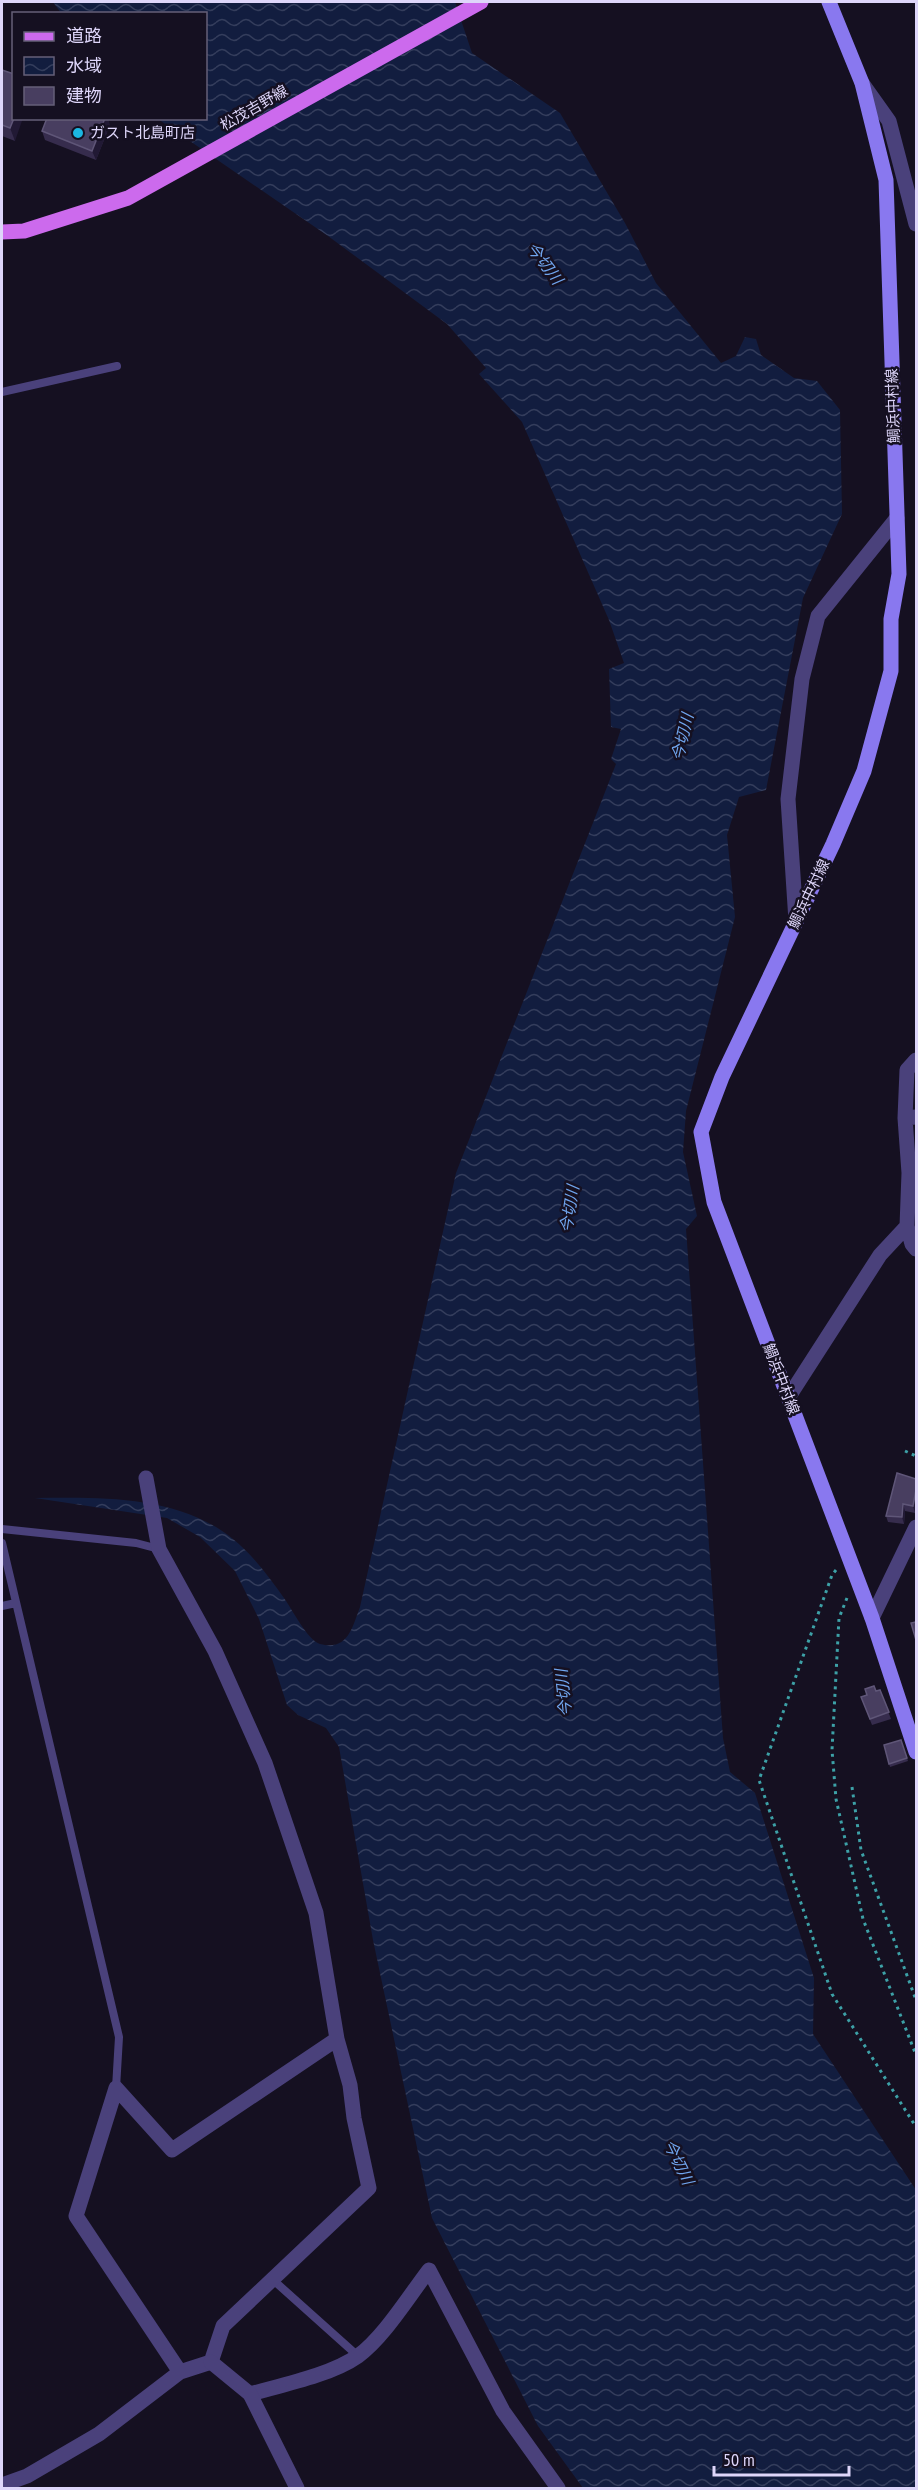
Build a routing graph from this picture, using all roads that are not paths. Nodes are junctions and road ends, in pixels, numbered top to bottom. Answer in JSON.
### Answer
{"nodes":[{"id":1,"x":481,"y":2,"type":"edge"},
{"id":2,"x":829,"y":2,"type":"edge"},
{"id":3,"x":862,"y":83,"type":"junction"},
{"id":4,"x":916,"y":224,"type":"edge"},
{"id":5,"x":2,"y":232,"type":"edge"},
{"id":6,"x":117,"y":366,"type":"dead end"},
{"id":7,"x":2,"y":392,"type":"edge"},
{"id":8,"x":897,"y":518,"type":"junction"},
{"id":9,"x":796,"y":921,"type":"junction"},
{"id":10,"x":916,"y":1060,"type":"edge"},
{"id":11,"x":911,"y":1117,"type":"edge"},
{"id":12,"x":907,"y":1226,"type":"junction"},
{"id":13,"x":916,"y":1249,"type":"edge"},
{"id":14,"x":788,"y":1398,"type":"junction"},
{"id":15,"x":146,"y":1478,"type":"dead end"},
{"id":16,"x":916,"y":1527,"type":"edge"},
{"id":17,"x":2,"y":1529,"type":"edge"},
{"id":18,"x":2,"y":1543,"type":"edge"},
{"id":19,"x":159,"y":1549,"type":"junction"},
{"id":20,"x":16,"y":1603,"type":"junction"},
{"id":21,"x":2,"y":1606,"type":"edge"},
{"id":22,"x":872,"y":1618,"type":"junction"},
{"id":23,"x":916,"y":1752,"type":"edge"},
{"id":24,"x":337,"y":2039,"type":"junction"},
{"id":25,"x":116,"y":2088,"type":"junction"},
{"id":26,"x":272,"y":2279,"type":"junction"},
{"id":27,"x":358,"y":2356,"type":"junction"},
{"id":28,"x":211,"y":2362,"type":"junction"},
{"id":29,"x":180,"y":2372,"type":"junction"},
{"id":30,"x":250,"y":2394,"type":"junction"},
{"id":31,"x":2,"y":2485,"type":"edge"},
{"id":32,"x":297,"y":2488,"type":"edge"},
{"id":33,"x":558,"y":2488,"type":"edge"}],
"edges":[{"from":1,"to":5,"type":"main road","name":"松茂吉野線"},
{"from":2,"to":3,"type":"main road","name":"鯛浜中村線"},
{"from":3,"to":4,"type":"street"},
{"from":3,"to":8,"type":"main road","name":"鯛浜中村線"},
{"from":6,"to":7,"type":"lane"},
{"from":8,"to":9,"type":"main road","name":"鯛浜中村線"},
{"from":8,"to":9,"type":"street"},
{"from":9,"to":14,"type":"main road","name":"鯛浜中村線"},
{"from":10,"to":11,"type":"street"},
{"from":11,"to":12,"type":"street"},
{"from":12,"to":13,"type":"street"},
{"from":12,"to":14,"type":"street"},
{"from":14,"to":22,"type":"main road","name":"鯛浜中村線"},
{"from":15,"to":19,"type":"street"},
{"from":16,"to":22,"type":"street"},
{"from":17,"to":19,"type":"lane"},
{"from":18,"to":20,"type":"lane"},
{"from":19,"to":24,"type":"street"},
{"from":20,"to":21,"type":"lane"},
{"from":20,"to":25,"type":"lane"},
{"from":22,"to":23,"type":"main road","name":"鯛浜中村線"},
{"from":24,"to":25,"type":"street"},
{"from":24,"to":26,"type":"street"},
{"from":25,"to":29,"type":"street"},
{"from":26,"to":27,"type":"lane"},
{"from":26,"to":28,"type":"street"},
{"from":27,"to":30,"type":"street"},
{"from":27,"to":33,"type":"street"},
{"from":28,"to":29,"type":"street"},
{"from":28,"to":30,"type":"street"},
{"from":29,"to":31,"type":"street"},
{"from":30,"to":32,"type":"street"}]}
